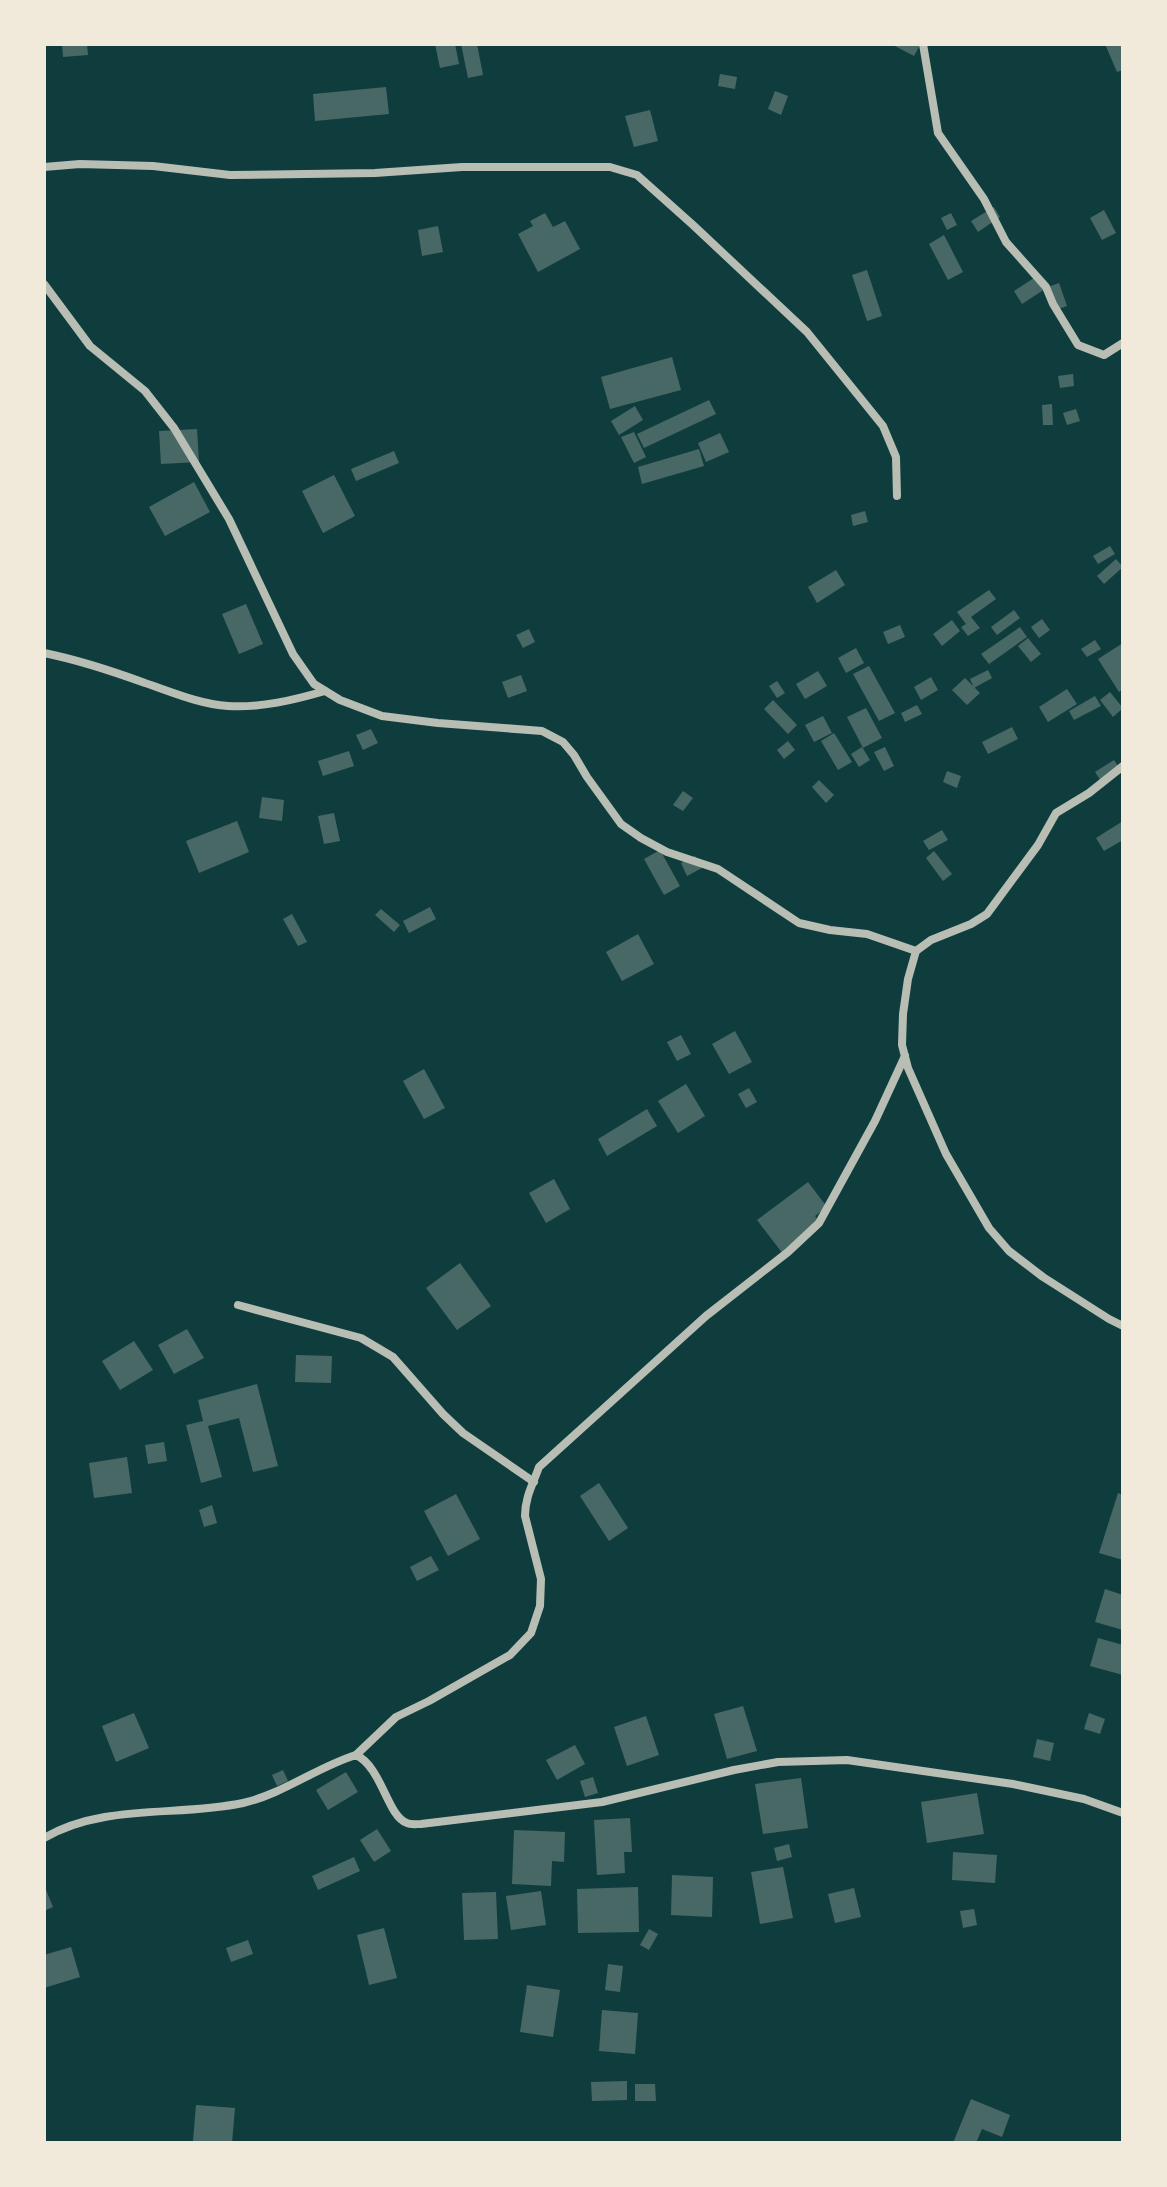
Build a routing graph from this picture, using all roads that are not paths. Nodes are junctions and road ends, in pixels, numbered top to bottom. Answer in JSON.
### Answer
{"nodes":[{"id":1,"x":923,"y":44,"type":"edge"},
{"id":2,"x":44,"y":167,"type":"edge"},
{"id":3,"x":44,"y":284,"type":"edge"},
{"id":4,"x":1123,"y":343,"type":"edge"},
{"id":5,"x":897,"y":496,"type":"dead end"},
{"id":6,"x":44,"y":653,"type":"edge"},
{"id":7,"x":325,"y":691,"type":"junction"},
{"id":8,"x":1123,"y":766,"type":"edge"},
{"id":9,"x":916,"y":951,"type":"junction"},
{"id":10,"x":905,"y":1056,"type":"junction"},
{"id":11,"x":238,"y":1305,"type":"dead end"},
{"id":12,"x":1123,"y":1326,"type":"edge"},
{"id":13,"x":534,"y":1482,"type":"junction"},
{"id":14,"x":356,"y":1755,"type":"junction"},
{"id":15,"x":1123,"y":1813,"type":"edge"},
{"id":16,"x":44,"y":1838,"type":"edge"}],
"edges":[{"from":1,"to":4,"type":"street"},
{"from":2,"to":5,"type":"street"},
{"from":3,"to":7,"type":"street"},
{"from":6,"to":7,"type":"street"},
{"from":7,"to":9,"type":"street"},
{"from":8,"to":9,"type":"street"},
{"from":9,"to":10,"type":"street"},
{"from":10,"to":12,"type":"street"},
{"from":10,"to":13,"type":"street"},
{"from":11,"to":13,"type":"street"},
{"from":13,"to":14,"type":"street"},
{"from":14,"to":15,"type":"street"},
{"from":14,"to":16,"type":"street"}]}
